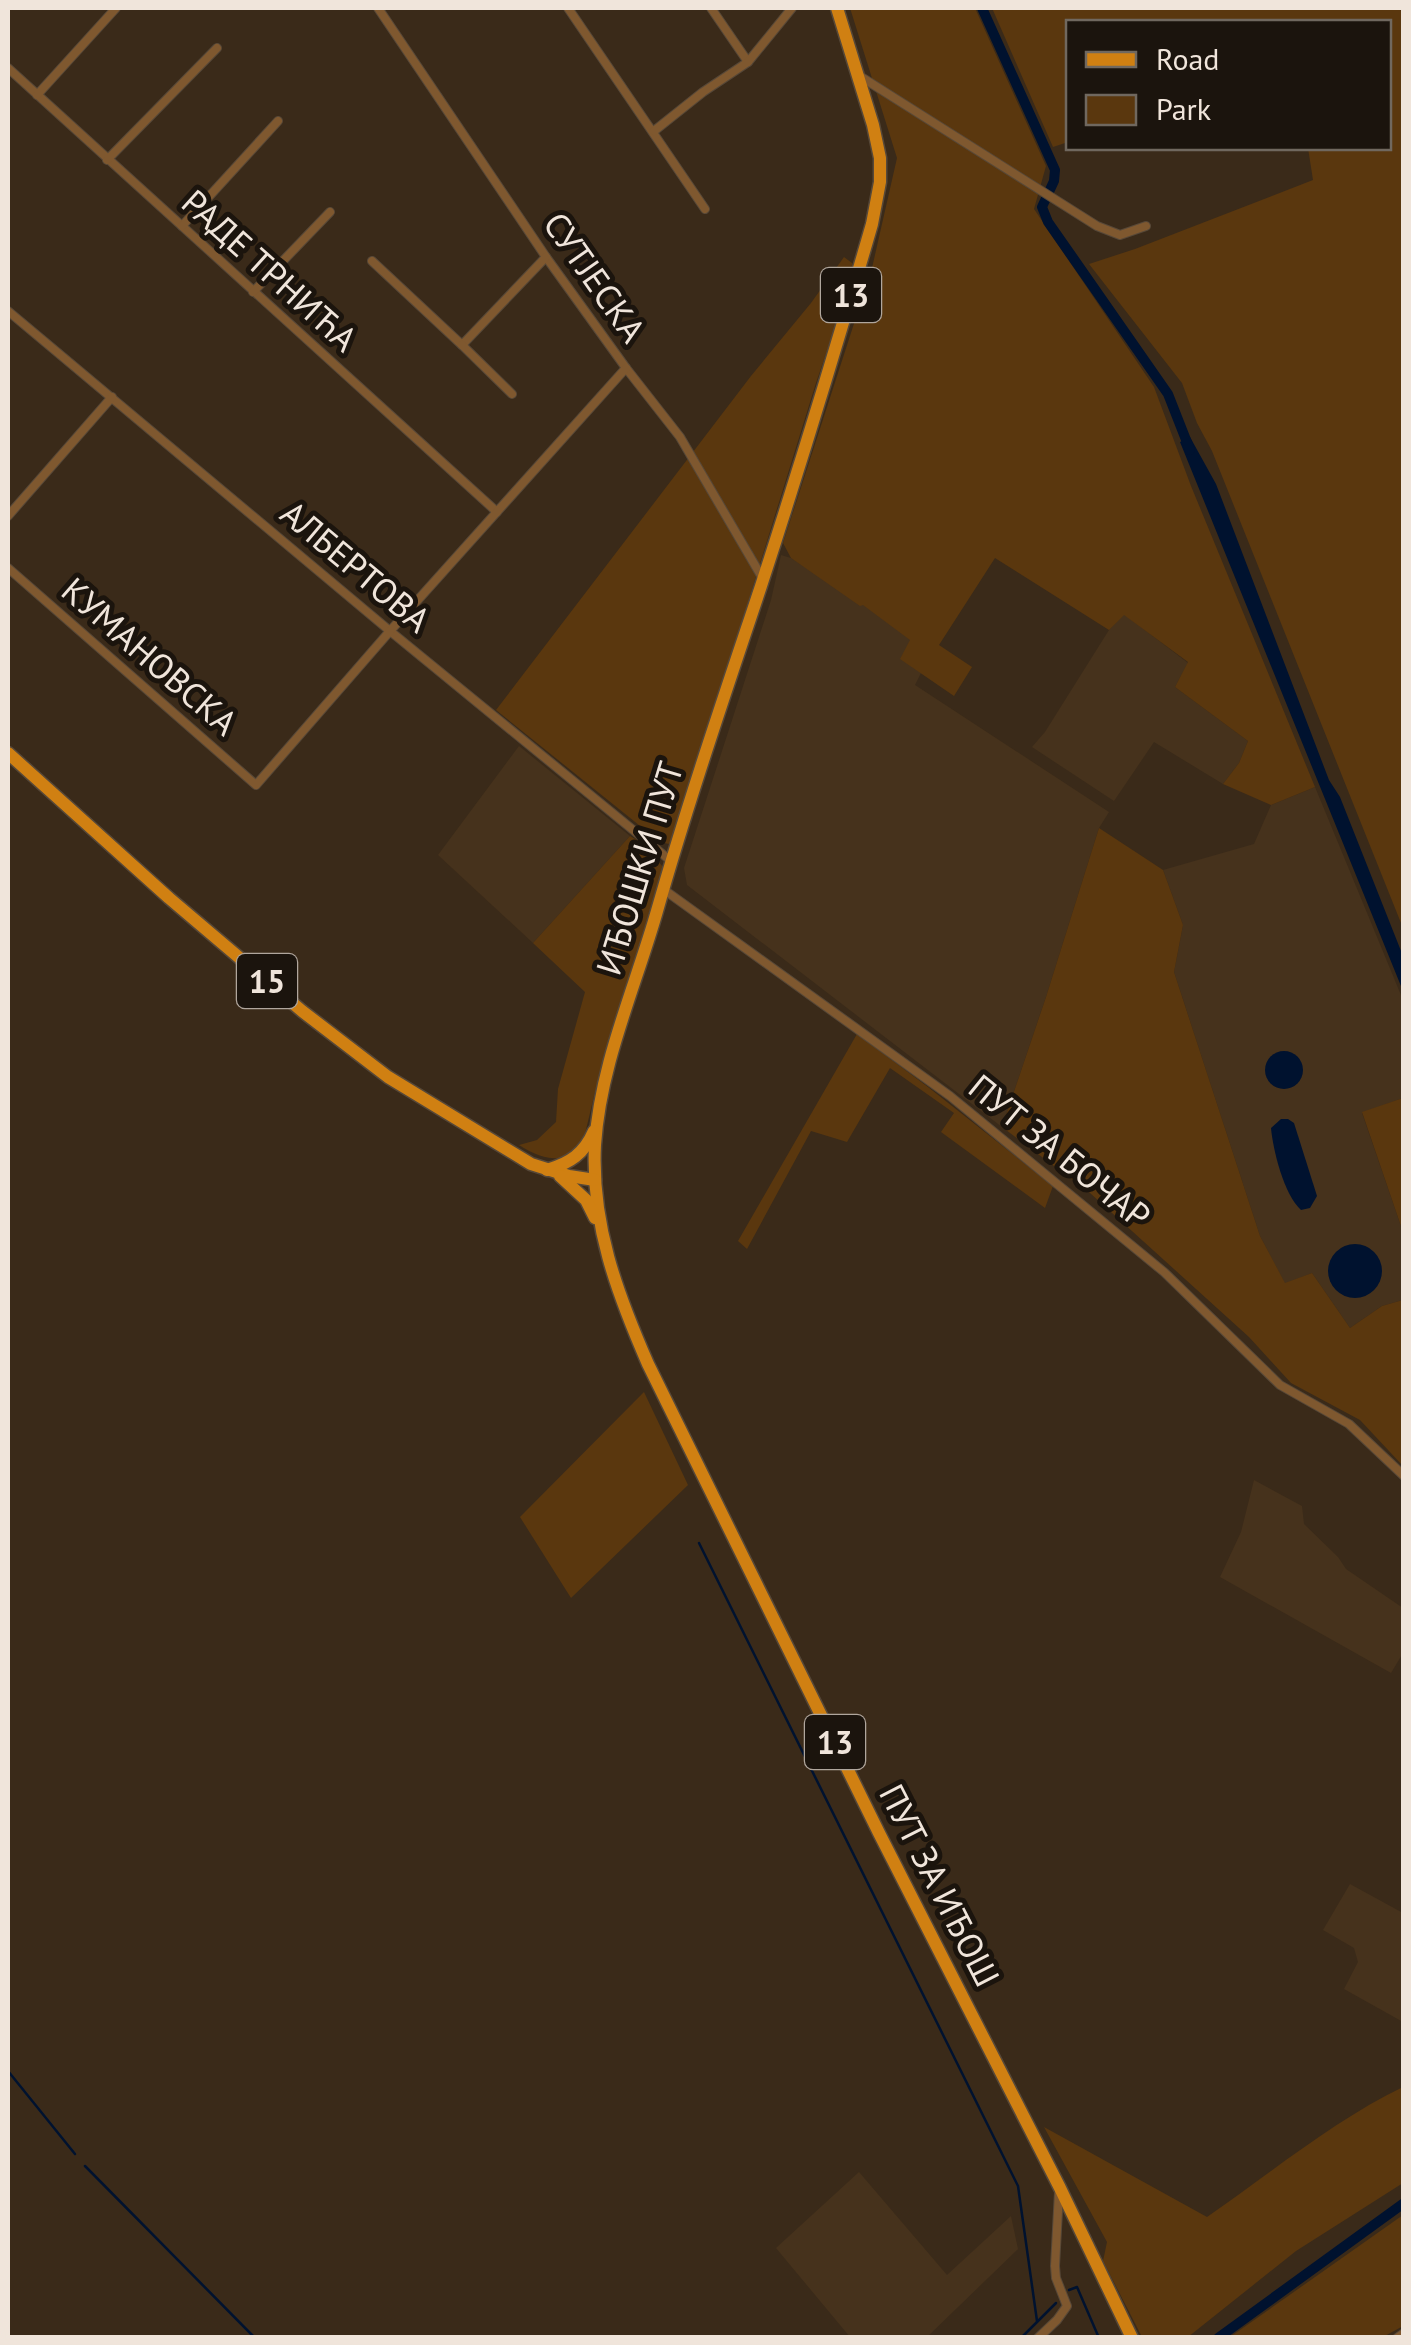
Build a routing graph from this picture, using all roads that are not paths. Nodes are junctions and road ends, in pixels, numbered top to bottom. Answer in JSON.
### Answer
{"nodes":[{"id":1,"x":116,"y":8,"type":"edge"},
{"id":2,"x":378,"y":8,"type":"edge"},
{"id":3,"x":568,"y":8,"type":"edge"},
{"id":4,"x":711,"y":8,"type":"edge"},
{"id":5,"x":792,"y":8,"type":"edge"},
{"id":6,"x":836,"y":8,"type":"edge"},
{"id":7,"x":217,"y":48,"type":"dead end"},
{"id":8,"x":748,"y":62,"type":"junction"},
{"id":9,"x":8,"y":68,"type":"edge"},
{"id":10,"x":858,"y":75,"type":"junction"},
{"id":11,"x":37,"y":95,"type":"junction"},
{"id":12,"x":278,"y":122,"type":"dead end"},
{"id":13,"x":654,"y":131,"type":"junction"},
{"id":14,"x":107,"y":160,"type":"junction"},
{"id":15,"x":706,"y":208,"type":"dead end"},
{"id":16,"x":330,"y":212,"type":"dead end"},
{"id":17,"x":182,"y":226,"type":"junction"},
{"id":18,"x":1146,"y":226,"type":"dead end"},
{"id":19,"x":546,"y":257,"type":"junction"},
{"id":20,"x":372,"y":261,"type":"dead end"},
{"id":21,"x":253,"y":292,"type":"junction"},
{"id":22,"x":8,"y":311,"type":"edge"},
{"id":23,"x":462,"y":345,"type":"junction"},
{"id":24,"x":626,"y":368,"type":"junction"},
{"id":25,"x":512,"y":394,"type":"dead end"},
{"id":26,"x":112,"y":397,"type":"junction"},
{"id":27,"x":496,"y":512,"type":"junction"},
{"id":28,"x":8,"y":516,"type":"edge"},
{"id":29,"x":8,"y":568,"type":"edge"},
{"id":30,"x":763,"y":579,"type":"junction"},
{"id":31,"x":390,"y":631,"type":"junction"},
{"id":32,"x":8,"y":753,"type":"edge"},
{"id":33,"x":671,"y":861,"type":"junction"},
{"id":34,"x":663,"y":888,"type":"junction"},
{"id":35,"x":597,"y":1124,"type":"junction"},
{"id":36,"x":550,"y":1171,"type":"junction"},
{"id":37,"x":595,"y":1180,"type":"junction"},
{"id":38,"x":600,"y":1228,"type":"junction"},
{"id":39,"x":1404,"y":1476,"type":"edge"},
{"id":40,"x":1059,"y":2188,"type":"junction"},
{"id":41,"x":1404,"y":2333,"type":"edge"},
{"id":42,"x":1038,"y":2338,"type":"edge"},
{"id":43,"x":1132,"y":2338,"type":"edge"},
{"id":44,"x":1397,"y":2338,"type":"edge"}],
"edges":[{"from":1,"to":11,"type":"street"},
{"from":2,"to":19,"type":"street","name":"СУТЈЕСКА"},
{"from":3,"to":13,"type":"street"},
{"from":4,"to":8,"type":"street"},
{"from":5,"to":8,"type":"street"},
{"from":6,"to":10,"type":"main road","number":"13"},
{"from":7,"to":14,"type":"street"},
{"from":8,"to":13,"type":"street"},
{"from":9,"to":11,"type":"street","name":"РАДЕ ТРНИЋА"},
{"from":10,"to":18,"type":"street"},
{"from":10,"to":30,"type":"main road","number":"13"},
{"from":11,"to":14,"type":"street","name":"РАДЕ ТРНИЋА"},
{"from":12,"to":17,"type":"street"},
{"from":13,"to":15,"type":"street"},
{"from":14,"to":17,"type":"street","name":"РАДЕ ТРНИЋА"},
{"from":16,"to":21,"type":"street"},
{"from":17,"to":21,"type":"street","name":"РАДЕ ТРНИЋА"},
{"from":19,"to":23,"type":"street"},
{"from":19,"to":24,"type":"street","name":"СУТЈЕСКА"},
{"from":20,"to":23,"type":"street"},
{"from":21,"to":27,"type":"street","name":"РАДЕ ТРНИЋА"},
{"from":22,"to":26,"type":"street","name":"АЛБЕРТОВА"},
{"from":23,"to":25,"type":"street"},
{"from":24,"to":27,"type":"street"},
{"from":24,"to":30,"type":"street","name":"СУТЈЕСКА"},
{"from":26,"to":28,"type":"street"},
{"from":26,"to":31,"type":"street","name":"АЛБЕРТОВА"},
{"from":27,"to":31,"type":"street"},
{"from":29,"to":31,"type":"street","name":"КУМАНОВСКА"},
{"from":30,"to":33,"type":"main road","name":"ИЂОШКИ ПУТ","number":"13"},
{"from":31,"to":33,"type":"street","name":"АЛБЕРТОВА"},
{"from":32,"to":36,"type":"main road","number":"15"},
{"from":33,"to":34,"type":"main road","name":"ИЂОШКИ ПУТ","number":"13"},
{"from":34,"to":35,"type":"main road","name":"ИЂОШКИ ПУТ","number":"13"},
{"from":34,"to":39,"type":"street","name":"ПУТ ЗА БОЧАР"},
{"from":35,"to":36,"type":"main road"},
{"from":35,"to":37,"type":"main road","name":"ИЂОШКИ ПУТ","number":"13"},
{"from":36,"to":37,"type":"main road","number":"15"},
{"from":36,"to":38,"type":"main road"},
{"from":37,"to":38,"type":"main road","name":"ПУТ ЗА ИЂОШ","number":"13"},
{"from":38,"to":40,"type":"main road","name":"ПУТ ЗА ИЂОШ","number":"13"},
{"from":40,"to":42,"type":"street"},
{"from":40,"to":43,"type":"main road","name":"ПУТ ЗА ИЂОШ","number":"13"},
{"from":41,"to":44,"type":"street"}]}
